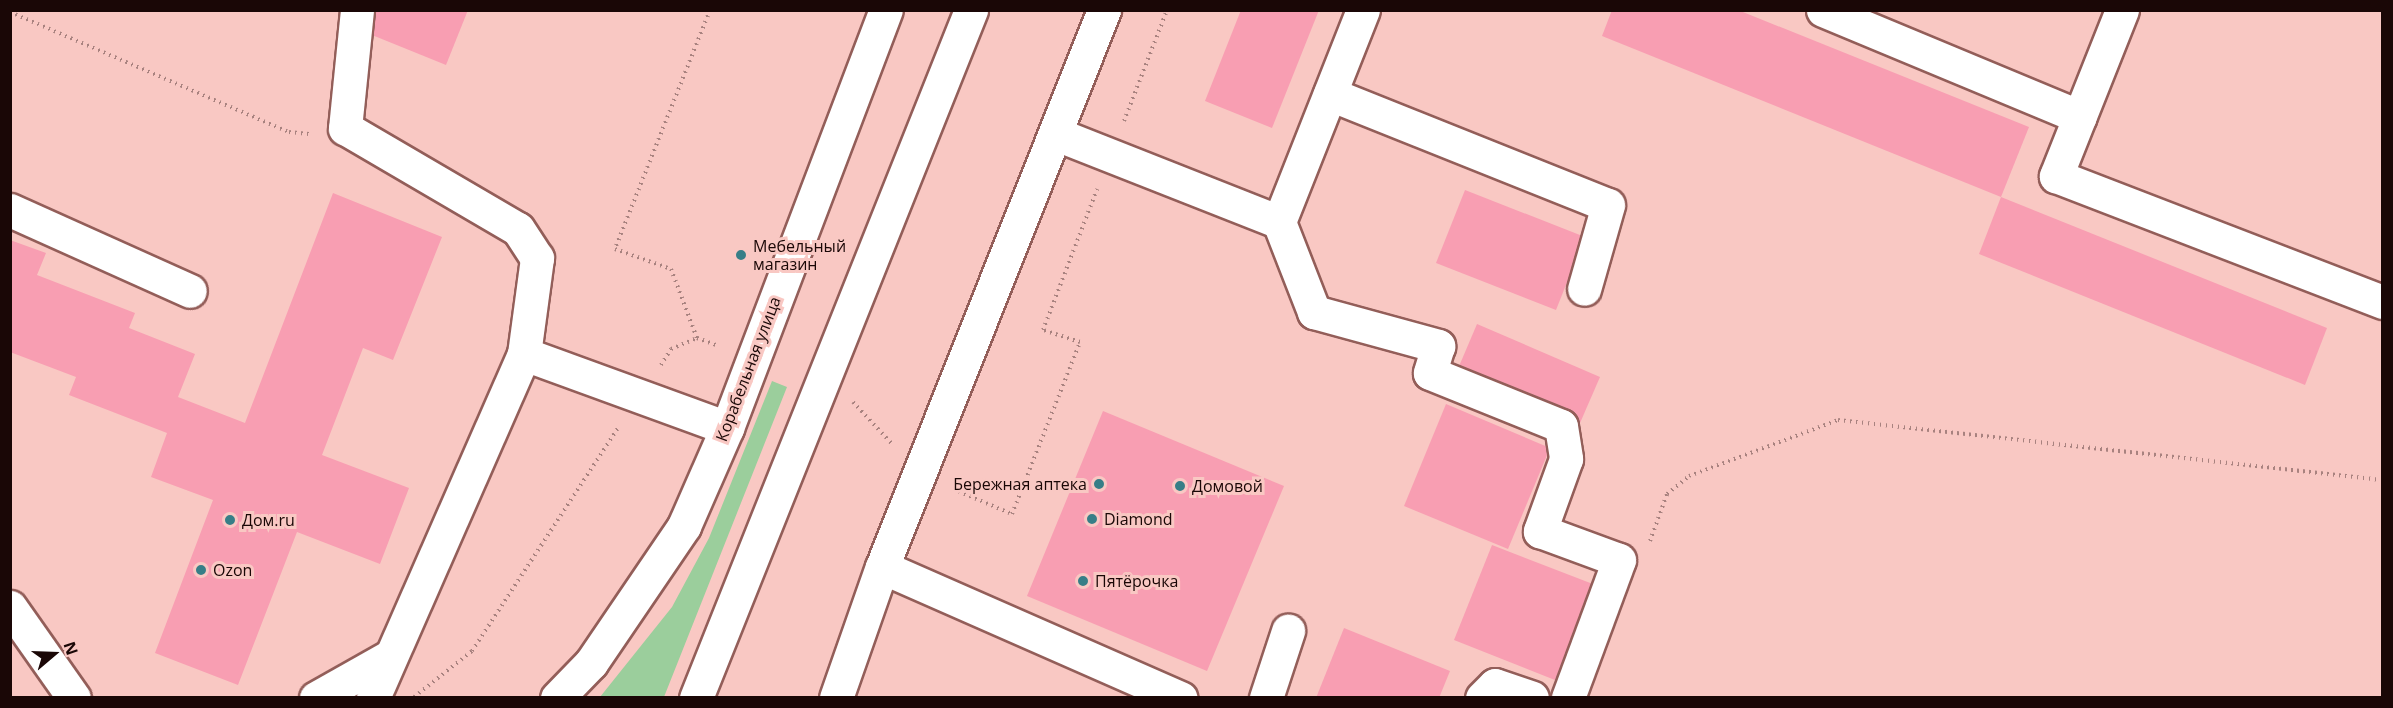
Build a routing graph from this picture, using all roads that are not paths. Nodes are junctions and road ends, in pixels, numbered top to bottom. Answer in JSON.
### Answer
{"nodes":[{"id":1,"x":357,"y":10,"type":"edge"},
{"id":2,"x":886,"y":10,"type":"edge"},
{"id":3,"x":972,"y":10,"type":"edge"},
{"id":4,"x":1104,"y":10,"type":"edge"},
{"id":5,"x":1363,"y":10,"type":"edge"},
{"id":6,"x":1823,"y":10,"type":"edge"},
{"id":7,"x":2122,"y":10,"type":"edge"},
{"id":8,"x":1330,"y":94,"type":"junction"},
{"id":9,"x":2080,"y":117,"type":"junction"},
{"id":10,"x":1056,"y":134,"type":"junction"},
{"id":11,"x":10,"y":210,"type":"edge"},
{"id":12,"x":1279,"y":222,"type":"junction"},
{"id":13,"x":1584,"y":289,"type":"dead end"},
{"id":14,"x":190,"y":291,"type":"dead end"},
{"id":15,"x":2382,"y":302,"type":"edge"},
{"id":16,"x":524,"y":354,"type":"junction"},
{"id":17,"x":727,"y":428,"type":"junction"},
{"id":18,"x":882,"y":567,"type":"junction"},
{"id":19,"x":10,"y":607,"type":"edge"},
{"id":20,"x":1287,"y":631,"type":"dead end"},
{"id":21,"x":387,"y":658,"type":"junction"},
{"id":22,"x":74,"y":698,"type":"edge"},
{"id":23,"x":316,"y":698,"type":"edge"},
{"id":24,"x":373,"y":698,"type":"edge"},
{"id":25,"x":557,"y":698,"type":"edge"},
{"id":26,"x":696,"y":698,"type":"edge"},
{"id":27,"x":836,"y":698,"type":"edge"},
{"id":28,"x":1181,"y":698,"type":"edge"},
{"id":29,"x":1266,"y":698,"type":"edge"},
{"id":30,"x":1482,"y":698,"type":"edge"},
{"id":31,"x":1532,"y":698,"type":"edge"},
{"id":32,"x":1568,"y":698,"type":"edge"}],
"edges":[{"from":1,"to":16,"type":"main road"},
{"from":2,"to":17,"type":"main road","name":"Корабельная улица"},
{"from":3,"to":26,"type":"main road"},
{"from":4,"to":10,"type":"main road"},
{"from":5,"to":8,"type":"main road"},
{"from":6,"to":9,"type":"main road"},
{"from":7,"to":9,"type":"main road"},
{"from":8,"to":12,"type":"main road"},
{"from":8,"to":13,"type":"main road"},
{"from":9,"to":15,"type":"main road"},
{"from":10,"to":12,"type":"main road"},
{"from":10,"to":18,"type":"main road"},
{"from":11,"to":14,"type":"main road"},
{"from":12,"to":32,"type":"main road"},
{"from":16,"to":17,"type":"main road"},
{"from":16,"to":21,"type":"main road"},
{"from":17,"to":25,"type":"main road","name":"Корабельная улица"},
{"from":18,"to":27,"type":"main road"},
{"from":18,"to":28,"type":"main road"},
{"from":19,"to":22,"type":"main road"},
{"from":20,"to":29,"type":"main road"},
{"from":21,"to":23,"type":"main road"},
{"from":21,"to":24,"type":"main road"},
{"from":30,"to":31,"type":"main road"}]}
